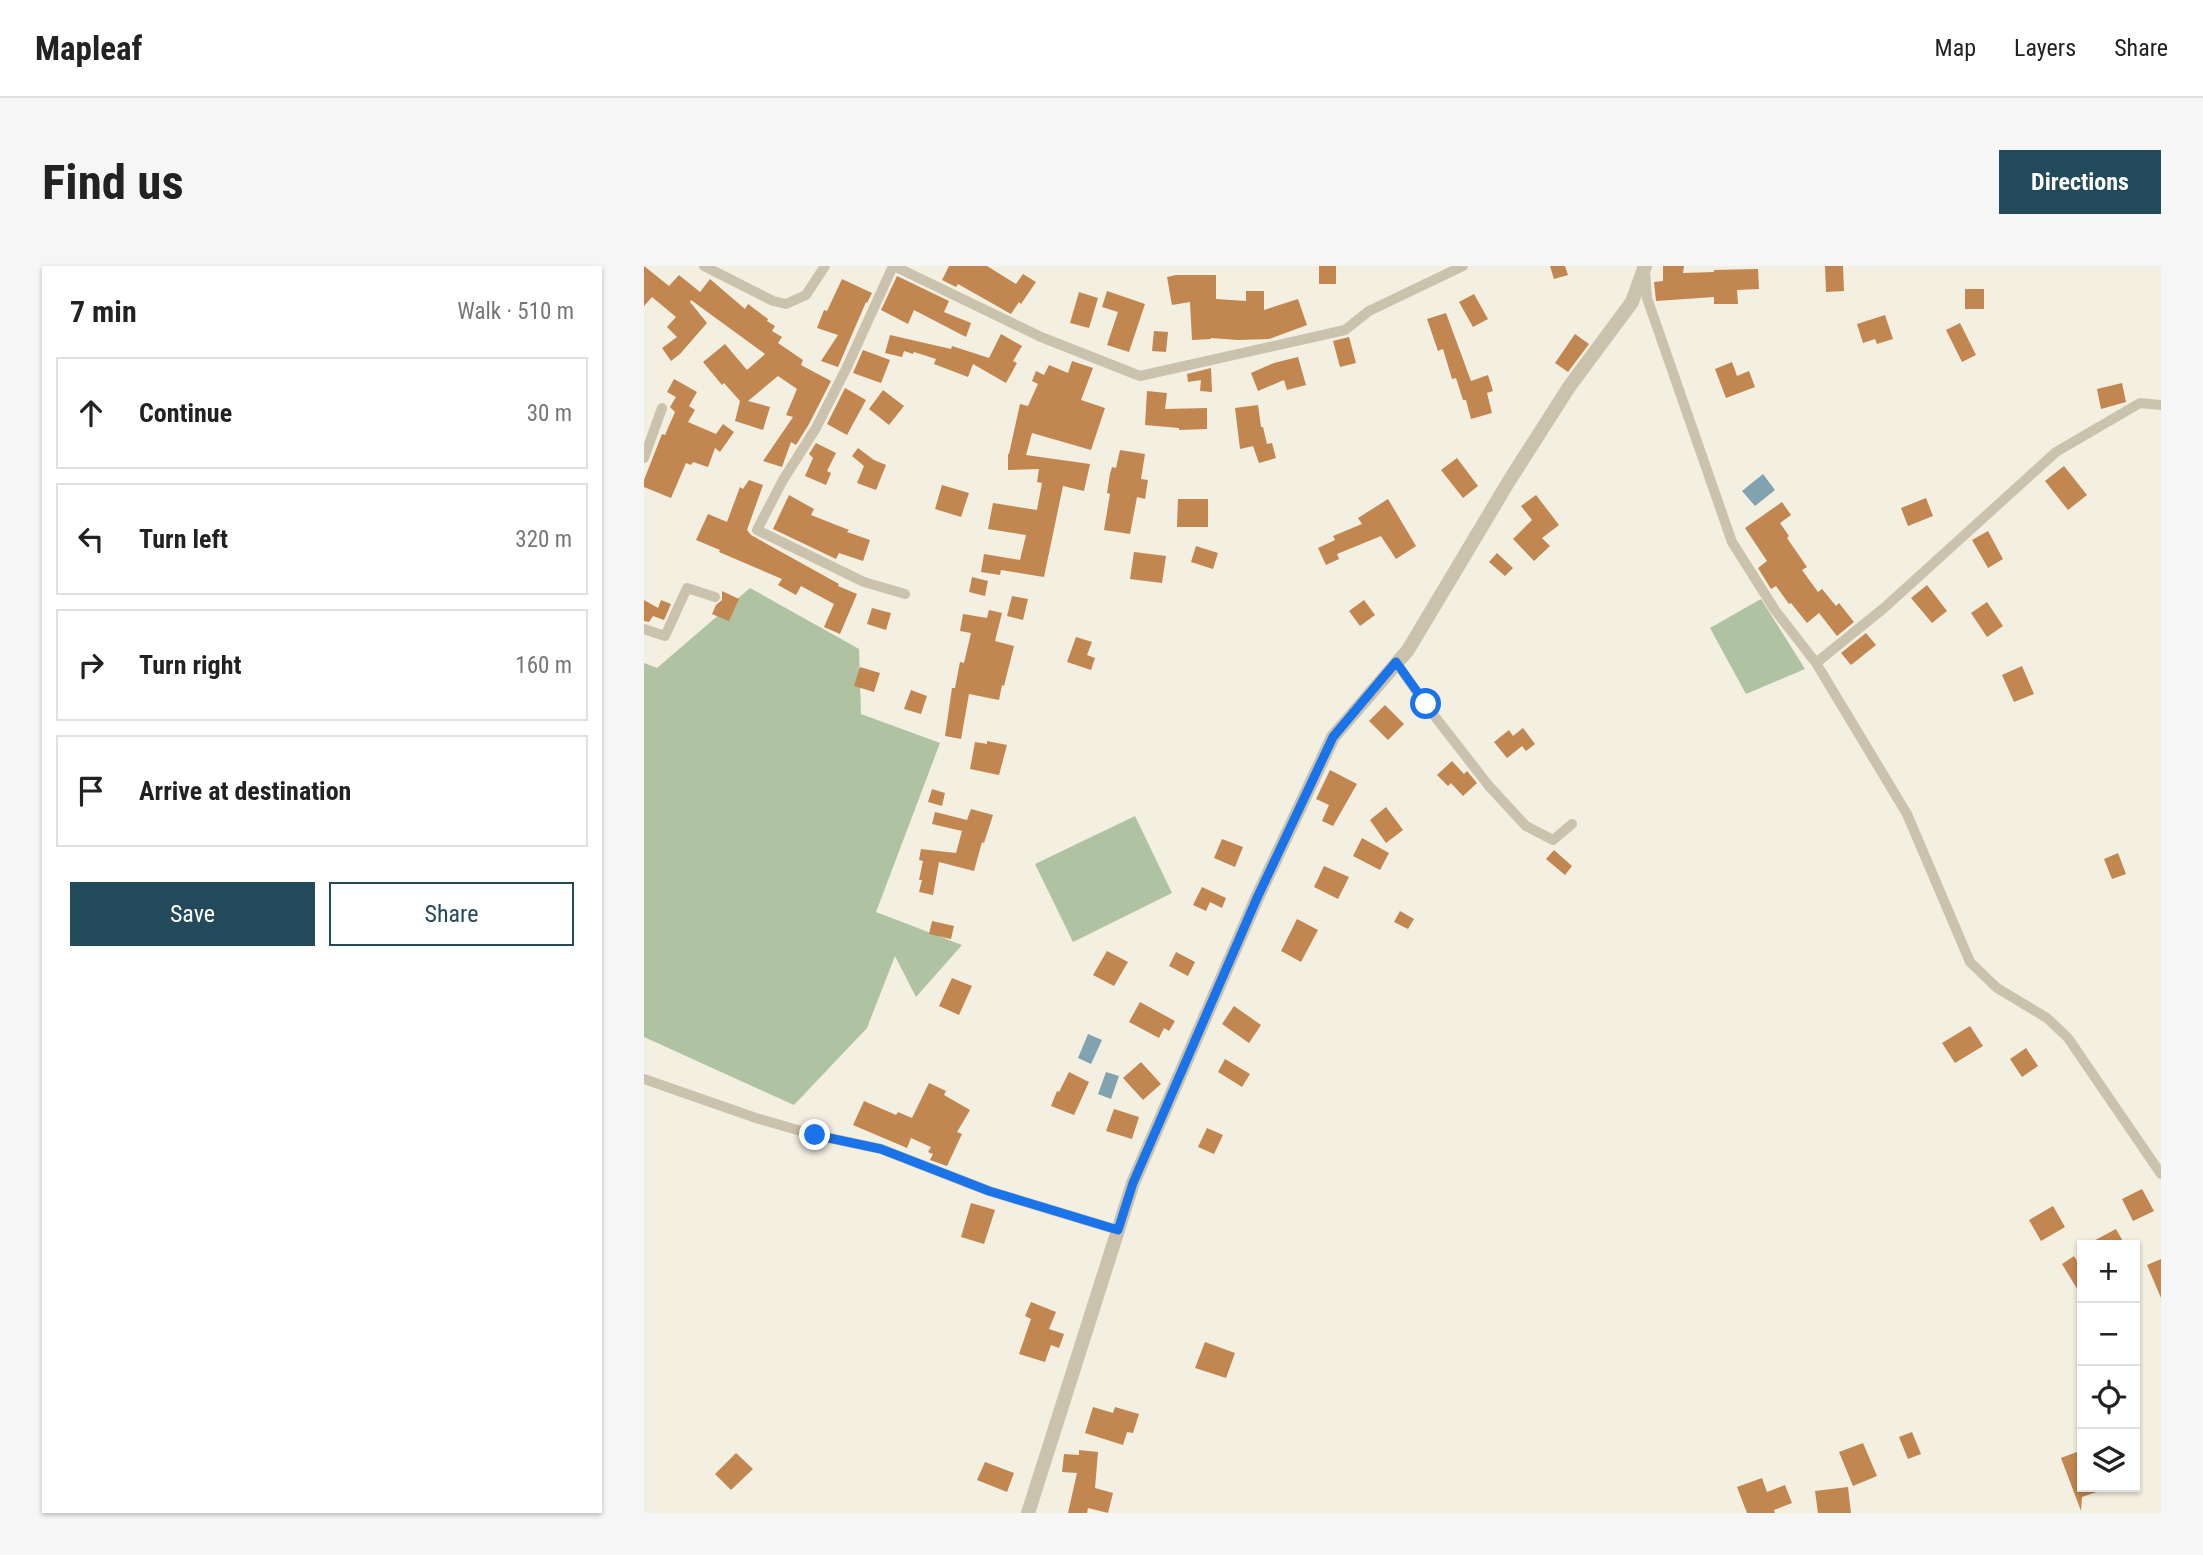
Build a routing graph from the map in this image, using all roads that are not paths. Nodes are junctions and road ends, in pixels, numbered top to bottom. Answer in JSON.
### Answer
{"nodes":[{"id":1,"x":704,"y":266,"type":"edge"},
{"id":2,"x":825,"y":266,"type":"edge"},
{"id":3,"x":893,"y":266,"type":"edge"},
{"id":4,"x":1463,"y":266,"type":"edge"},
{"id":5,"x":1645,"y":266,"type":"edge"},
{"id":6,"x":2161,"y":405,"type":"edge"},
{"id":7,"x":662,"y":408,"type":"dead end"},
{"id":8,"x":644,"y":458,"type":"edge"},
{"id":9,"x":905,"y":594,"type":"dead end"},
{"id":10,"x":715,"y":597,"type":"dead end"},
{"id":11,"x":644,"y":629,"type":"edge"},
{"id":12,"x":1396,"y":662,"type":"junction"},
{"id":13,"x":1816,"y":663,"type":"junction"},
{"id":14,"x":1572,"y":824,"type":"dead end"},
{"id":15,"x":644,"y":1079,"type":"edge"},
{"id":16,"x":2161,"y":1174,"type":"edge"},
{"id":17,"x":1118,"y":1230,"type":"junction"},
{"id":18,"x":1028,"y":1513,"type":"edge"}],
"edges":[{"from":1,"to":2,"type":"street"},
{"from":3,"to":4,"type":"street"},
{"from":3,"to":9,"type":"street"},
{"from":5,"to":12,"type":"street"},
{"from":5,"to":13,"type":"street"},
{"from":6,"to":13,"type":"street"},
{"from":7,"to":8,"type":"street"},
{"from":10,"to":11,"type":"street"},
{"from":12,"to":14,"type":"street"},
{"from":12,"to":17,"type":"street"},
{"from":13,"to":16,"type":"street"},
{"from":15,"to":17,"type":"street"},
{"from":17,"to":18,"type":"street"}]}
